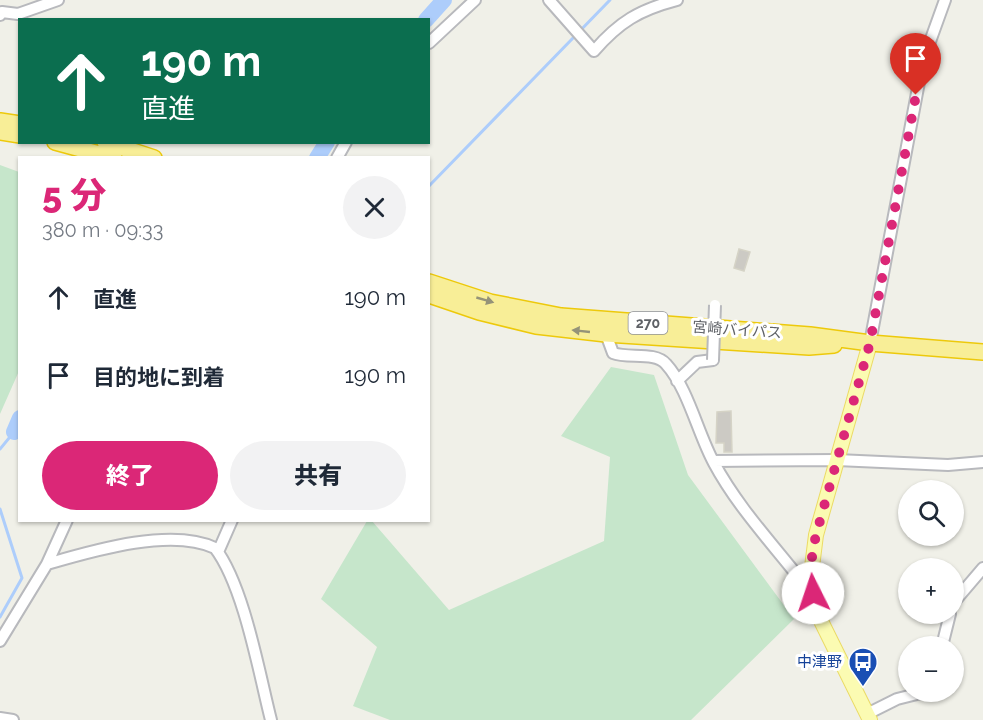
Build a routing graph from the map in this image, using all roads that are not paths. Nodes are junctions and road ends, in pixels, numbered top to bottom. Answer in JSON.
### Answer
{"nodes":[{"id":1,"x":58,"y":0,"type":"edge"},
{"id":2,"x":475,"y":0,"type":"edge"},
{"id":3,"x":549,"y":0,"type":"edge"},
{"id":4,"x":677,"y":0,"type":"edge"},
{"id":5,"x":945,"y":0,"type":"edge"},
{"id":6,"x":0,"y":15,"type":"edge"},
{"id":7,"x":430,"y":42,"type":"edge"},
{"id":8,"x":0,"y":121,"type":"edge"},
{"id":9,"x":18,"y":124,"type":"edge"},
{"id":10,"x":0,"y":132,"type":"edge"},
{"id":11,"x":18,"y":135,"type":"edge"},
{"id":12,"x":62,"y":144,"type":"edge"},
{"id":13,"x":111,"y":144,"type":"edge"},
{"id":14,"x":107,"y":156,"type":"edge"},
{"id":15,"x":148,"y":156,"type":"edge"},
{"id":16,"x":430,"y":282,"type":"edge"},
{"id":17,"x":430,"y":295,"type":"edge"},
{"id":18,"x":715,"y":305,"type":"dead end"},
{"id":19,"x":606,"y":334,"type":"junction"},
{"id":20,"x":870,"y":343,"type":"junction"},
{"id":21,"x":983,"y":352,"type":"edge"},
{"id":22,"x":677,"y":381,"type":"junction"},
{"id":23,"x":837,"y":460,"type":"junction"},
{"id":24,"x":713,"y":461,"type":"junction"},
{"id":25,"x":983,"y":462,"type":"edge"},
{"id":26,"x":66,"y":522,"type":"edge"},
{"id":27,"x":231,"y":522,"type":"edge"},
{"id":28,"x":218,"y":552,"type":"junction"},
{"id":29,"x":47,"y":564,"type":"junction"},
{"id":30,"x":983,"y":568,"type":"edge"},
{"id":31,"x":811,"y":575,"type":"junction"},
{"id":32,"x":964,"y":590,"type":"edge"},
{"id":33,"x":0,"y":641,"type":"edge"},
{"id":34,"x":898,"y":699,"type":"edge"},
{"id":35,"x":869,"y":717,"type":"edge"},
{"id":36,"x":0,"y":718,"type":"edge"},
{"id":37,"x":13,"y":720,"type":"edge"},
{"id":38,"x":271,"y":720,"type":"edge"}],
"edges":[{"from":1,"to":6,"type":"street"},
{"from":2,"to":7,"type":"street"},
{"from":3,"to":4,"type":"street"},
{"from":5,"to":20,"type":"street"},
{"from":8,"to":9,"type":"highway"},
{"from":10,"to":11,"type":"highway"},
{"from":12,"to":14,"type":"highway"},
{"from":13,"to":15,"type":"highway"},
{"from":16,"to":20,"type":"highway","name":"宮崎バイパス","number":"270","one_way":true},
{"from":19,"to":17,"type":"highway","name":"宮崎バイパス","number":"270","one_way":true},
{"from":18,"to":22,"type":"street","bridge":true},
{"from":19,"to":20,"type":"highway","name":"宮崎バイパス","number":"270"},
{"from":19,"to":22,"type":"street"},
{"from":20,"to":21,"type":"highway","name":"宮崎バイパス","number":"270"},
{"from":20,"to":23,"type":"main road"},
{"from":22,"to":24,"type":"street"},
{"from":23,"to":24,"type":"street"},
{"from":23,"to":25,"type":"street"},
{"from":23,"to":31,"type":"main road"},
{"from":24,"to":31,"type":"street"},
{"from":26,"to":29,"type":"street"},
{"from":27,"to":28,"type":"street"},
{"from":28,"to":29,"type":"street"},
{"from":28,"to":38,"type":"street"},
{"from":29,"to":33,"type":"street"},
{"from":30,"to":32,"type":"street"},
{"from":31,"to":35,"type":"main road"},
{"from":34,"to":35,"type":"street"},
{"from":36,"to":37,"type":"street"}]}
